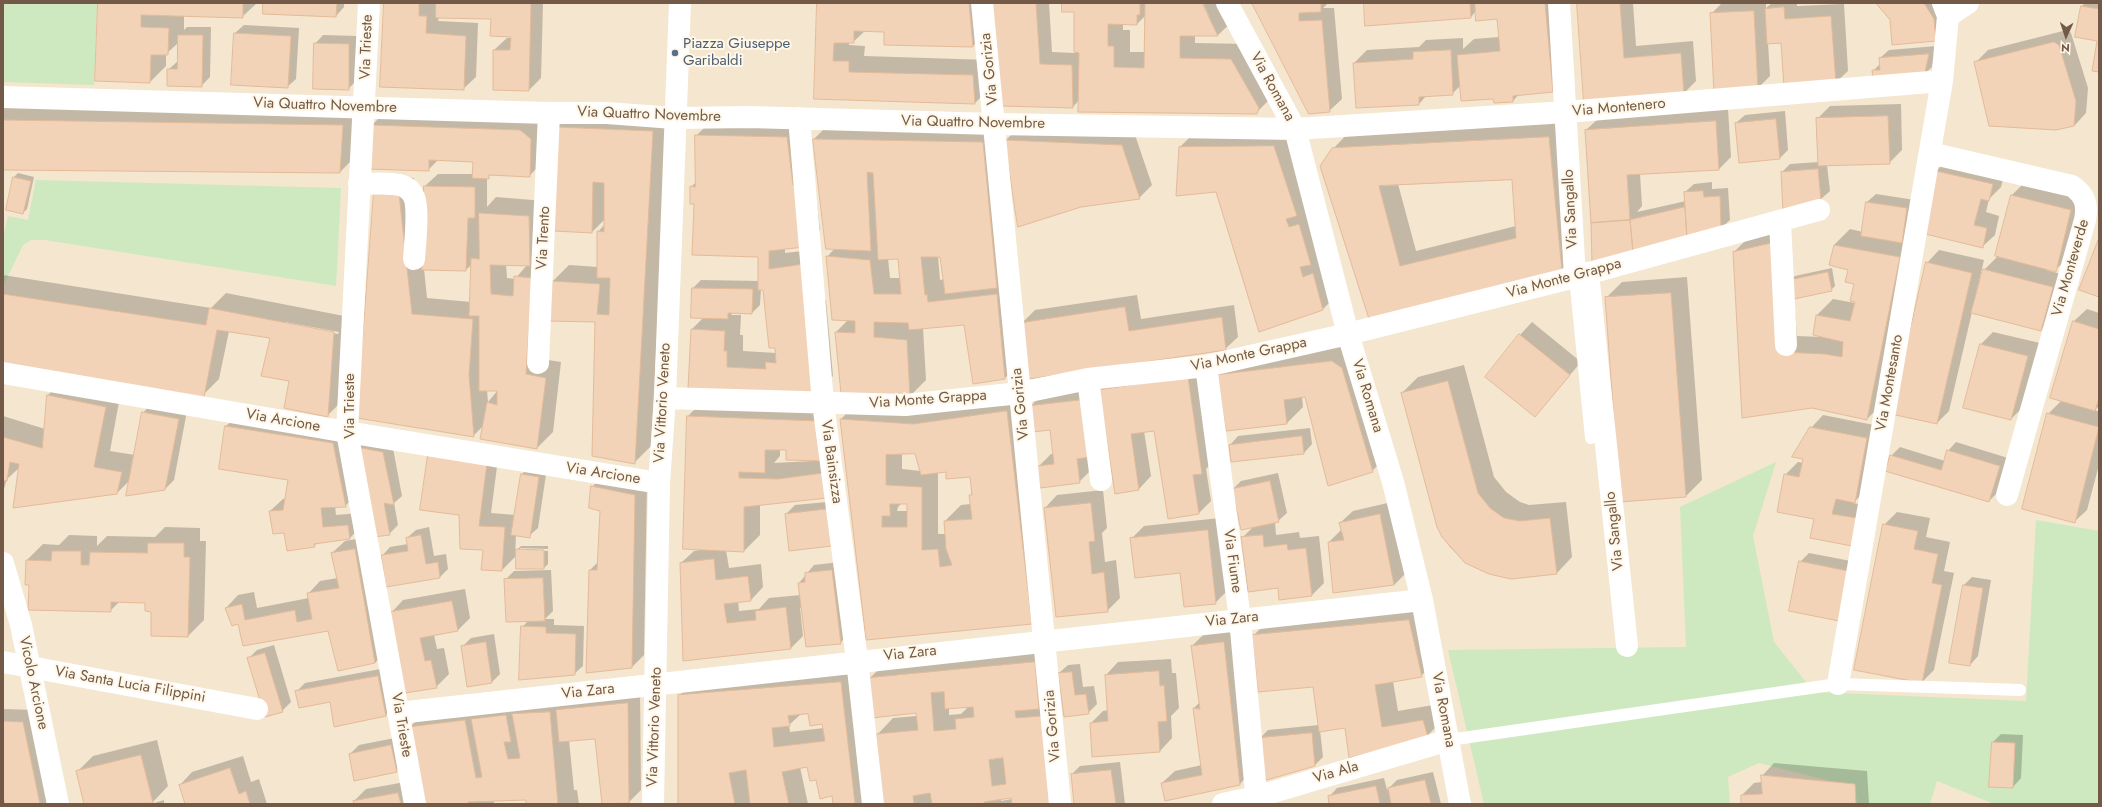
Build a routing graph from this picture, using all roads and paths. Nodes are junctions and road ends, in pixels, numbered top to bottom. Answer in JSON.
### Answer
{"nodes":[{"id":1,"x":369,"y":3,"type":"edge"},
{"id":2,"x":680,"y":3,"type":"edge"},
{"id":3,"x":982,"y":3,"type":"edge"},
{"id":4,"x":1227,"y":3,"type":"edge"},
{"id":5,"x":1559,"y":3,"type":"edge"},
{"id":6,"x":1968,"y":3,"type":"edge"},
{"id":7,"x":1946,"y":10,"type":"edge"},
{"id":8,"x":1942,"y":81,"type":"junction"},
{"id":9,"x":3,"y":97,"type":"edge"},
{"id":10,"x":365,"y":107,"type":"junction"},
{"id":11,"x":1566,"y":112,"type":"junction"},
{"id":12,"x":550,"y":113,"type":"junction"},
{"id":13,"x":674,"y":118,"type":"junction"},
{"id":14,"x":799,"y":118,"type":"junction"},
{"id":15,"x":996,"y":124,"type":"junction"},
{"id":16,"x":1295,"y":129,"type":"junction"},
{"id":17,"x":1930,"y":153,"type":"junction"},
{"id":18,"x":359,"y":184,"type":"junction"},
{"id":19,"x":1819,"y":210,"type":"dead end"},
{"id":20,"x":1780,"y":221,"type":"junction"},
{"id":21,"x":414,"y":259,"type":"dead end"},
{"id":22,"x":1582,"y":275,"type":"junction"},
{"id":23,"x":1348,"y":334,"type":"junction"},
{"id":24,"x":1786,"y":345,"type":"dead end"},
{"id":25,"x":538,"y":364,"type":"dead end"},
{"id":26,"x":1206,"y":366,"type":"junction"},
{"id":27,"x":3,"y":373,"type":"edge"},
{"id":28,"x":1088,"y":379,"type":"junction"},
{"id":29,"x":1020,"y":393,"type":"junction"},
{"id":30,"x":664,"y":398,"type":"junction"},
{"id":31,"x":823,"y":403,"type":"junction"},
{"id":32,"x":347,"y":432,"type":"junction"},
{"id":33,"x":1591,"y":438,"type":"dead end"},
{"id":34,"x":1101,"y":480,"type":"dead end"},
{"id":35,"x":659,"y":483,"type":"junction"},
{"id":36,"x":2007,"y":495,"type":"dead end"},
{"id":37,"x":3,"y":563,"type":"edge"},
{"id":38,"x":1422,"y":600,"type":"junction"},
{"id":39,"x":1240,"y":619,"type":"junction"},
{"id":40,"x":1046,"y":639,"type":"junction"},
{"id":41,"x":1627,"y":646,"type":"dead end"},
{"id":42,"x":858,"y":660,"type":"junction"},
{"id":43,"x":3,"y":662,"type":"edge"},
{"id":44,"x":30,"y":667,"type":"junction"},
{"id":45,"x":1838,"y":684,"type":"junction"},
{"id":46,"x":656,"y":685,"type":"junction"},
{"id":47,"x":2020,"y":690,"type":"dead end"},
{"id":48,"x":257,"y":709,"type":"dead end"},
{"id":49,"x":398,"y":713,"type":"junction"},
{"id":50,"x":1448,"y":740,"type":"junction"},
{"id":51,"x":1256,"y":800,"type":"edge"},
{"id":52,"x":58,"y":804,"type":"edge"},
{"id":53,"x":415,"y":804,"type":"edge"},
{"id":54,"x":653,"y":804,"type":"edge"},
{"id":55,"x":872,"y":804,"type":"edge"},
{"id":56,"x":1060,"y":804,"type":"edge"},
{"id":57,"x":1223,"y":804,"type":"edge"},
{"id":58,"x":1460,"y":804,"type":"edge"}],
"edges":[{"from":1,"to":10,"type":"street","name":"Via Trieste"},
{"from":2,"to":13,"type":"street","name":"Via Vittorio Veneto"},
{"from":3,"to":15,"type":"street","name":"Via Gorizia"},
{"from":4,"to":16,"type":"street","name":"Via Romana"},
{"from":5,"to":11,"type":"street","name":"Via Sangallo"},
{"from":6,"to":7,"type":"street"},
{"from":7,"to":8,"type":"street","name":"Via Montesanto"},
{"from":8,"to":11,"type":"street","name":"Via Montenero"},
{"from":8,"to":17,"type":"street","name":"Via Montesanto"},
{"from":9,"to":10,"type":"street","name":"Via Quattro Novembre"},
{"from":10,"to":12,"type":"street","name":"Via Quattro Novembre"},
{"from":10,"to":18,"type":"street","name":"Via Trieste"},
{"from":11,"to":16,"type":"street","name":"Via Montenero"},
{"from":11,"to":22,"type":"street","name":"Via Sangallo"},
{"from":12,"to":13,"type":"street","name":"Via Quattro Novembre"},
{"from":12,"to":25,"type":"street","name":"Via Trento"},
{"from":13,"to":14,"type":"street","name":"Via Quattro Novembre"},
{"from":13,"to":30,"type":"street","name":"Via Vittorio Veneto"},
{"from":14,"to":15,"type":"street","name":"Via Quattro Novembre"},
{"from":14,"to":31,"type":"street","name":"Via Bainsizza"},
{"from":15,"to":16,"type":"street","name":"Via Quattro Novembre"},
{"from":15,"to":29,"type":"street","name":"Via Gorizia"},
{"from":16,"to":23,"type":"street","name":"Via Romana"},
{"from":17,"to":36,"type":"street","name":"Via Monteverde"},
{"from":17,"to":45,"type":"street","name":"Via Montesanto"},
{"from":18,"to":21,"type":"street"},
{"from":18,"to":32,"type":"street","name":"Via Trieste"},
{"from":19,"to":20,"type":"street","name":"Via Monte Grappa"},
{"from":20,"to":22,"type":"street","name":"Via Monte Grappa"},
{"from":20,"to":24,"type":"street"},
{"from":22,"to":23,"type":"street","name":"Via Monte Grappa"},
{"from":22,"to":33,"type":"lane","name":"Via Sangallo"},
{"from":22,"to":41,"type":"street","name":"Via Sangallo"},
{"from":23,"to":26,"type":"street","name":"Via Monte Grappa"},
{"from":23,"to":38,"type":"street","name":"Via Romana"},
{"from":26,"to":28,"type":"street","name":"Via Monte Grappa"},
{"from":26,"to":39,"type":"street","name":"Via Fiume"},
{"from":27,"to":32,"type":"street","name":"Via Arcione"},
{"from":28,"to":29,"type":"street","name":"Via Monte Grappa"},
{"from":28,"to":34,"type":"street"},
{"from":29,"to":31,"type":"street","name":"Via Monte Grappa"},
{"from":29,"to":40,"type":"street","name":"Via Gorizia"},
{"from":30,"to":31,"type":"street","name":"Via Monte Grappa"},
{"from":30,"to":35,"type":"street","name":"Via Vittorio Veneto"},
{"from":31,"to":42,"type":"street","name":"Via Bainsizza"},
{"from":32,"to":35,"type":"street","name":"Via Arcione"},
{"from":32,"to":49,"type":"street","name":"Via Trieste"},
{"from":35,"to":46,"type":"street","name":"Via Vittorio Veneto"},
{"from":37,"to":44,"type":"street","name":"Vicolo Arcione"},
{"from":38,"to":39,"type":"street","name":"Via Zara"},
{"from":38,"to":50,"type":"street","name":"Via Romana"},
{"from":39,"to":40,"type":"street","name":"Via Zara"},
{"from":39,"to":51,"type":"street","name":"Via Fiume"},
{"from":40,"to":42,"type":"street","name":"Via Zara"},
{"from":40,"to":56,"type":"street","name":"Via Gorizia"},
{"from":42,"to":46,"type":"street","name":"Via Zara"},
{"from":42,"to":55,"type":"street","name":"Via Bainsizza"},
{"from":43,"to":44,"type":"street","name":"Via Santa Lucia Filippini"},
{"from":44,"to":48,"type":"street","name":"Via Santa Lucia Filippini"},
{"from":44,"to":52,"type":"street","name":"Vicolo Arcione"},
{"from":45,"to":47,"type":"lane"},
{"from":45,"to":50,"type":"lane"},
{"from":46,"to":49,"type":"street","name":"Via Zara"},
{"from":46,"to":54,"type":"street","name":"Via Vittorio Veneto"},
{"from":49,"to":53,"type":"street","name":"Via Trieste"},
{"from":50,"to":51,"type":"street","name":"Via Ala"},
{"from":50,"to":58,"type":"street","name":"Via Romana"},
{"from":51,"to":57,"type":"street","name":"Via Ala"}]}
